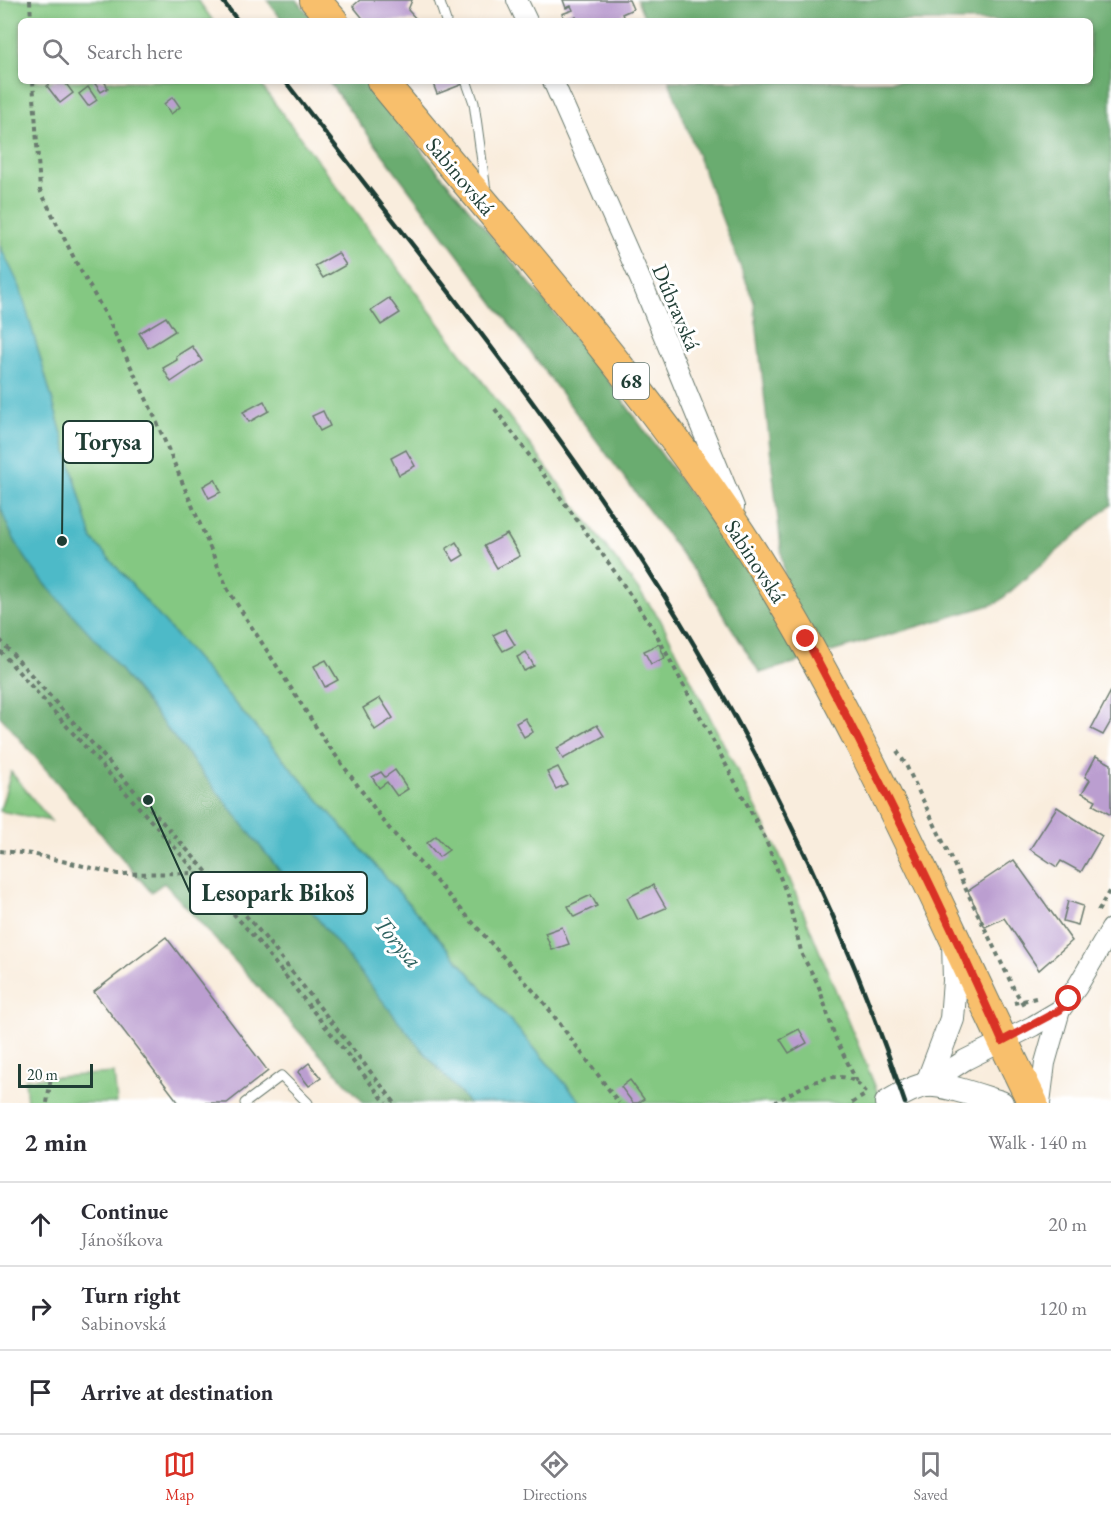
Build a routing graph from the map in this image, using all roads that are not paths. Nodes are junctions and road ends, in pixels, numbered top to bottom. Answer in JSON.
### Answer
{"nodes":[{"id":1,"x":315,"y":0,"type":"edge"},
{"id":2,"x":440,"y":0,"type":"edge"},
{"id":3,"x":517,"y":0,"type":"edge"},
{"id":4,"x":330,"y":18,"type":"edge"},
{"id":5,"x":445,"y":18,"type":"edge"},
{"id":6,"x":526,"y":18,"type":"edge"},
{"id":7,"x":384,"y":84,"type":"edge"},
{"id":8,"x":467,"y":84,"type":"edge"},
{"id":9,"x":554,"y":84,"type":"edge"},
{"id":10,"x":489,"y":211,"type":"junction"},
{"id":11,"x":753,"y":554,"type":"junction"},
{"id":12,"x":1111,"y":929,"type":"edge"},
{"id":13,"x":954,"y":935,"type":"junction"},
{"id":14,"x":1060,"y":1010,"type":"junction"},
{"id":15,"x":1002,"y":1041,"type":"junction"},
{"id":16,"x":927,"y":1085,"type":"junction"},
{"id":17,"x":879,"y":1101,"type":"edge"},
{"id":18,"x":245,"y":1103,"type":"edge"},
{"id":19,"x":308,"y":1103,"type":"edge"},
{"id":20,"x":1001,"y":1103,"type":"edge"},
{"id":21,"x":1032,"y":1103,"type":"edge"},
{"id":22,"x":1040,"y":1103,"type":"edge"}],
"edges":[{"from":1,"to":4,"type":"main road"},
{"from":2,"to":5,"type":"lane"},
{"from":3,"to":6,"type":"street"},
{"from":7,"to":10,"type":"main road","name":"Sabinovská","number":"68"},
{"from":8,"to":10,"type":"lane"},
{"from":9,"to":11,"type":"street","name":"Dúbravská"},
{"from":10,"to":11,"type":"main road","name":"Sabinovská","number":"68"},
{"from":11,"to":13,"type":"main road","name":"Sabinovská","number":"68"},
{"from":12,"to":14,"type":"street"},
{"from":13,"to":15,"type":"main road","name":"Sabinovská","number":"68"},
{"from":13,"to":16,"type":"street"},
{"from":14,"to":15,"type":"street"},
{"from":14,"to":22,"type":"street"},
{"from":15,"to":16,"type":"street"},
{"from":15,"to":21,"type":"main road","name":"Sabinovská","number":"68"},
{"from":16,"to":17,"type":"street"},
{"from":16,"to":20,"type":"street"},
{"from":18,"to":19,"type":"lane"}]}
